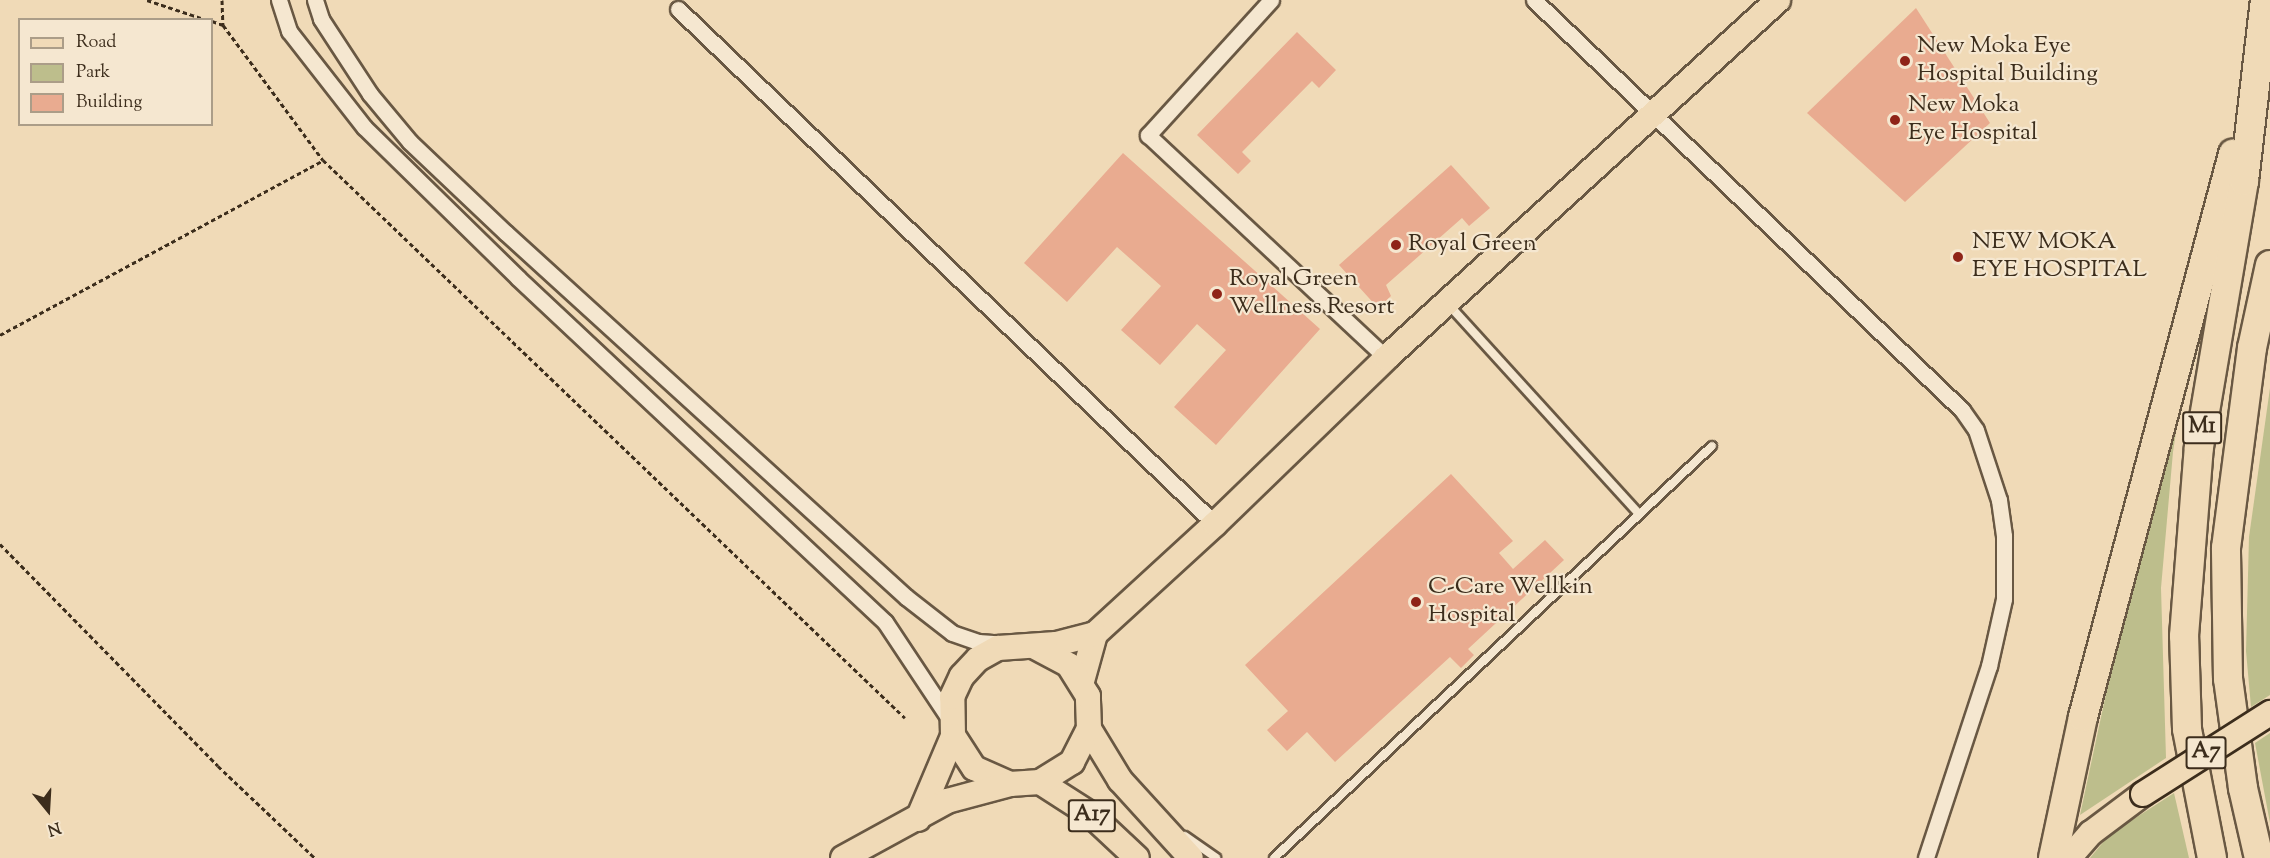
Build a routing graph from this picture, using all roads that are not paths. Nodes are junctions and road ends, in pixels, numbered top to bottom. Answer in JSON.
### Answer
{"nodes":[{"id":1,"x":279,"y":0,"type":"edge"},
{"id":2,"x":315,"y":0,"type":"edge"},
{"id":3,"x":1271,"y":0,"type":"edge"},
{"id":4,"x":1534,"y":0,"type":"edge"},
{"id":5,"x":1778,"y":0,"type":"edge"},
{"id":6,"x":2265,"y":0,"type":"edge"},
{"id":7,"x":678,"y":9,"type":"dead end"},
{"id":8,"x":2258,"y":60,"type":"junction"},
{"id":9,"x":1652,"y":114,"type":"junction"},
{"id":10,"x":2270,"y":265,"type":"edge"},
{"id":11,"x":1448,"y":304,"type":"junction"},
{"id":12,"x":1386,"y":358,"type":"junction"},
{"id":13,"x":1712,"y":446,"type":"dead end"},
{"id":14,"x":1639,"y":514,"type":"junction"},
{"id":15,"x":1215,"y":524,"type":"junction"},
{"id":16,"x":1095,"y":634,"type":"junction"},
{"id":17,"x":1028,"y":645,"type":"junction"},
{"id":18,"x":1082,"y":681,"type":"junction"},
{"id":19,"x":2270,"y":713,"type":"edge"},
{"id":20,"x":951,"y":728,"type":"junction"},
{"id":21,"x":1089,"y":729,"type":"junction"},
{"id":22,"x":1040,"y":782,"type":"junction"},
{"id":23,"x":1010,"y":784,"type":"junction"},
{"id":24,"x":1142,"y":806,"type":"junction"},
{"id":25,"x":918,"y":819,"type":"junction"},
{"id":26,"x":843,"y":858,"type":"edge"},
{"id":27,"x":1137,"y":858,"type":"edge"},
{"id":28,"x":1191,"y":858,"type":"edge"},
{"id":29,"x":1216,"y":858,"type":"edge"},
{"id":30,"x":1274,"y":858,"type":"edge"},
{"id":31,"x":1926,"y":858,"type":"edge"},
{"id":32,"x":2053,"y":858,"type":"edge"},
{"id":33,"x":2069,"y":858,"type":"edge"},
{"id":34,"x":2212,"y":858,"type":"edge"},
{"id":35,"x":2259,"y":858,"type":"edge"}],
"edges":[{"from":1,"to":20,"type":"street"},
{"from":2,"to":17,"type":"street"},
{"from":3,"to":12,"type":"street"},
{"from":4,"to":9,"type":"street"},
{"from":5,"to":9,"type":"main road"},
{"from":6,"to":8,"type":"highway","number":"M1"},
{"from":7,"to":15,"type":"street"},
{"from":8,"to":32,"type":"highway"},
{"from":8,"to":34,"type":"highway","number":"M1"},
{"from":9,"to":11,"type":"main road"},
{"from":9,"to":31,"type":"street"},
{"from":10,"to":35,"type":"highway","number":"M1"},
{"from":11,"to":12,"type":"main road"},
{"from":11,"to":14,"type":"lane"},
{"from":12,"to":15,"type":"main road"},
{"from":13,"to":14,"type":"lane"},
{"from":14,"to":30,"type":"lane"},
{"from":15,"to":16,"type":"main road"},
{"from":16,"to":17,"type":"main road"},
{"from":16,"to":18,"type":"main road"},
{"from":17,"to":18,"type":"main road"},
{"from":17,"to":20,"type":"main road"},
{"from":18,"to":21,"type":"main road","number":"A17"},
{"from":19,"to":33,"type":"main road","number":"A7","bridge":true},
{"from":20,"to":23,"type":"main road","number":"A17"},
{"from":20,"to":25,"type":"main road"},
{"from":21,"to":22,"type":"main road","number":"A17"},
{"from":21,"to":24,"type":"main road","number":"A17"},
{"from":22,"to":23,"type":"main road","number":"A17"},
{"from":22,"to":27,"type":"main road","number":"A17"},
{"from":23,"to":25,"type":"main road","number":"A17"},
{"from":24,"to":28,"type":"main road","number":"A17"},
{"from":24,"to":29,"type":"lane"},
{"from":25,"to":26,"type":"main road","number":"A17"}]}
